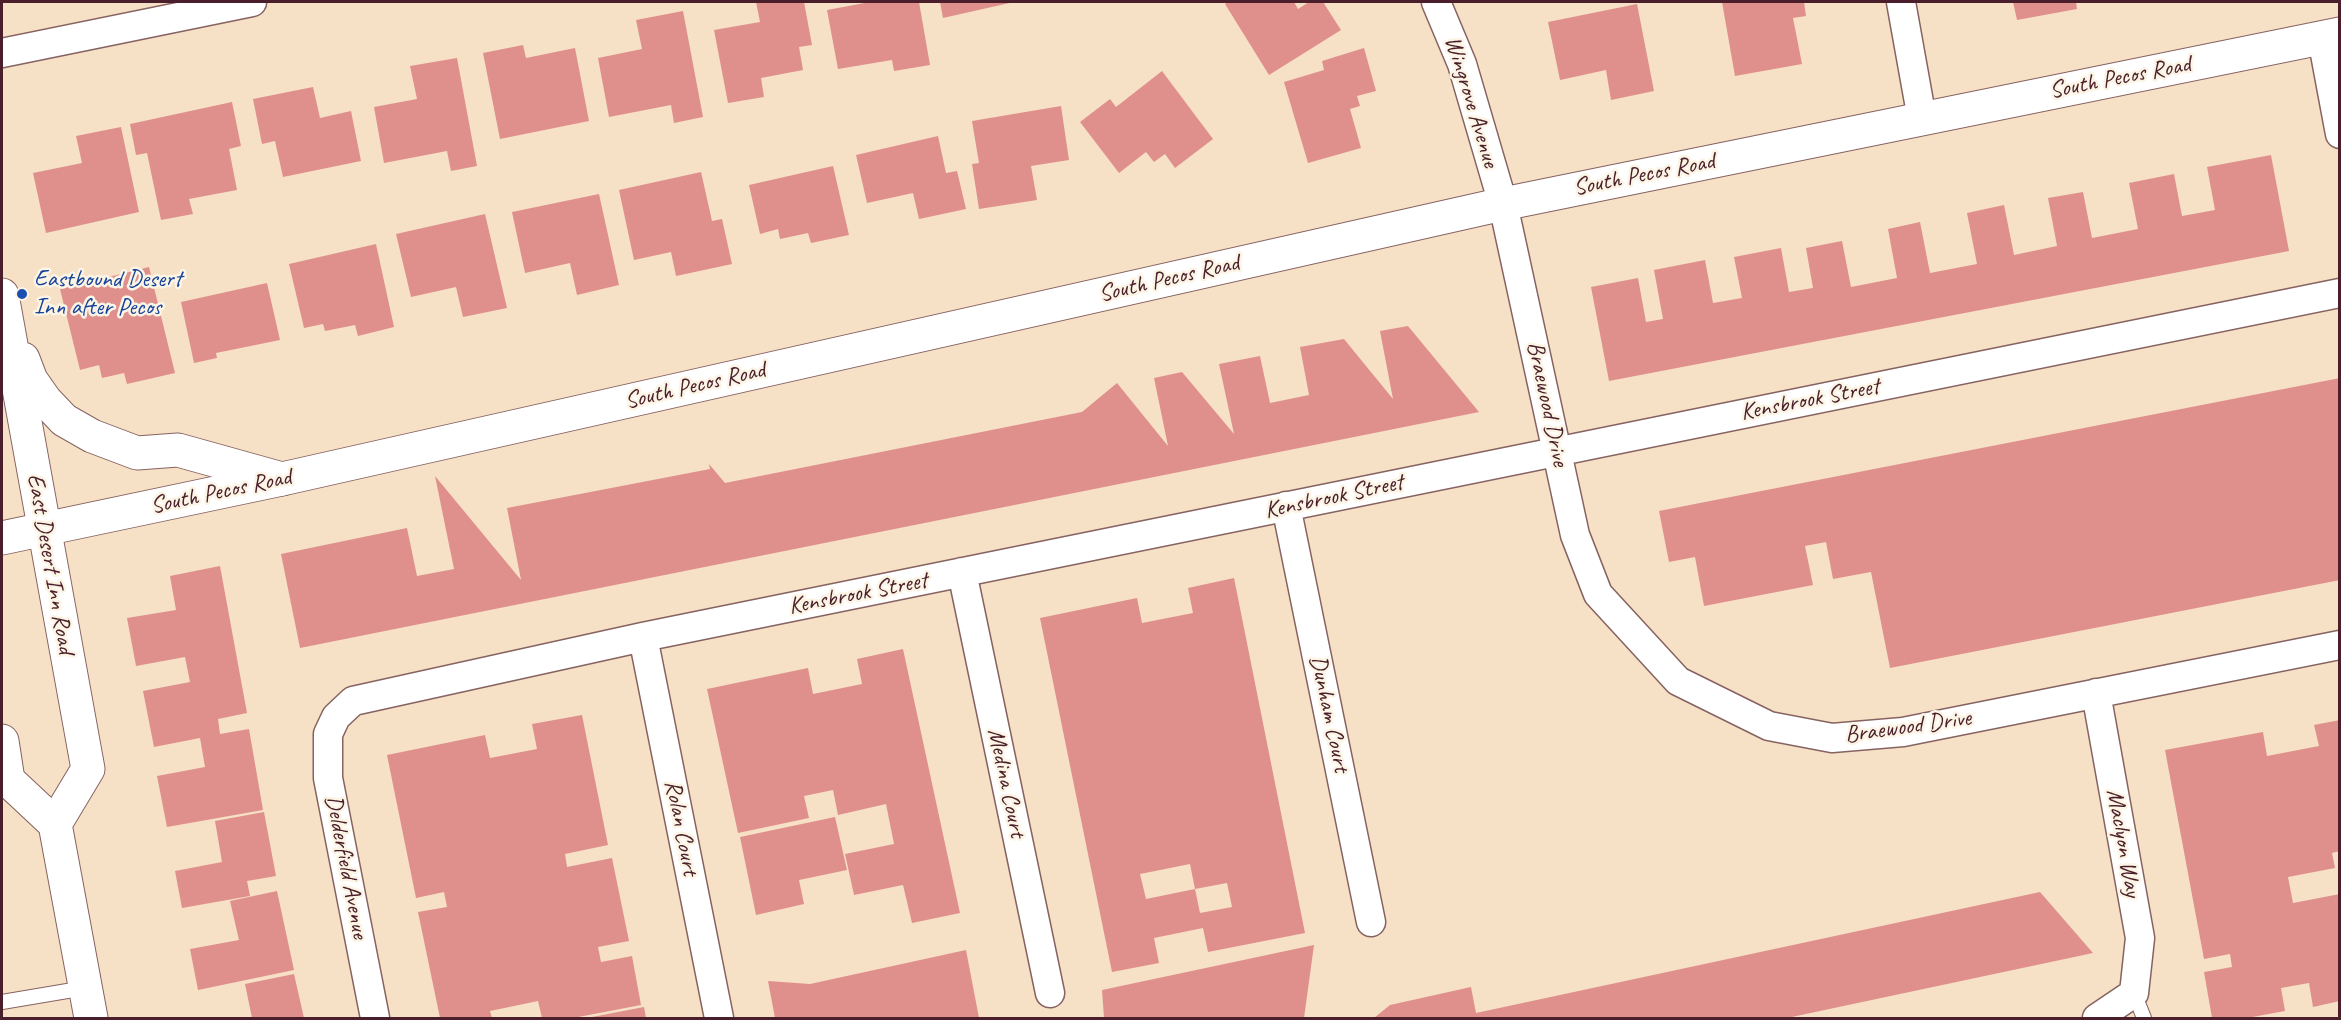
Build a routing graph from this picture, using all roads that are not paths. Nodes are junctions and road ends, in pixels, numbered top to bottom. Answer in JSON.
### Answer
{"nodes":[{"id":1,"x":252,"y":2,"type":"edge"},
{"id":2,"x":1436,"y":2,"type":"edge"},
{"id":3,"x":1901,"y":2,"type":"edge"},
{"id":4,"x":2331,"y":36,"type":"edge"},
{"id":5,"x":2,"y":53,"type":"edge"},
{"id":6,"x":1922,"y":119,"type":"junction"},
{"id":7,"x":2340,"y":134,"type":"edge"},
{"id":8,"x":1503,"y":204,"type":"junction"},
{"id":9,"x":2340,"y":293,"type":"edge"},
{"id":10,"x":3,"y":305,"type":"edge"},
{"id":11,"x":1557,"y":451,"type":"junction"},
{"id":12,"x":282,"y":479,"type":"junction"},
{"id":13,"x":1286,"y":506,"type":"junction"},
{"id":14,"x":45,"y":529,"type":"junction"},
{"id":15,"x":2,"y":538,"type":"edge"},
{"id":16,"x":962,"y":572,"type":"junction"},
{"id":17,"x":643,"y":637,"type":"junction"},
{"id":18,"x":2340,"y":645,"type":"edge"},
{"id":19,"x":2096,"y":693,"type":"junction"},
{"id":20,"x":336,"y":717,"type":"joint"},
{"id":21,"x":2,"y":741,"type":"edge"},
{"id":22,"x":55,"y":824,"type":"junction"},
{"id":23,"x":1371,"y":922,"type":"dead end"},
{"id":24,"x":1050,"y":993,"type":"dead end"},
{"id":25,"x":2,"y":1002,"type":"edge"},
{"id":26,"x":88,"y":1003,"type":"edge"},
{"id":27,"x":2139,"y":1006,"type":"edge"},
{"id":28,"x":375,"y":1018,"type":"edge"},
{"id":29,"x":719,"y":1018,"type":"edge"},
{"id":30,"x":2097,"y":1018,"type":"edge"}],
"edges":[{"from":1,"to":5,"type":"street"},
{"from":2,"to":8,"type":"street","name":"Wingrove Avenue"},
{"from":3,"to":6,"type":"street"},
{"from":4,"to":6,"type":"street","name":"South Pecos Road"},
{"from":4,"to":7,"type":"street"},
{"from":6,"to":8,"type":"street","name":"South Pecos Road"},
{"from":8,"to":11,"type":"street","name":"Braewood Drive"},
{"from":8,"to":12,"type":"street","name":"South Pecos Road"},
{"from":9,"to":11,"type":"street","name":"Kensbrook Street"},
{"from":10,"to":12,"type":"street"},
{"from":10,"to":14,"type":"street","name":"East Desert Inn Road"},
{"from":11,"to":13,"type":"street","name":"Kensbrook Street"},
{"from":11,"to":19,"type":"street","name":"Braewood Drive"},
{"from":12,"to":14,"type":"street","name":"South Pecos Road"},
{"from":13,"to":16,"type":"street","name":"Kensbrook Street"},
{"from":13,"to":23,"type":"street","name":"Dunham Court"},
{"from":14,"to":15,"type":"street","name":"South Pecos Road"},
{"from":14,"to":22,"type":"street","name":"East Desert Inn Road"},
{"from":16,"to":17,"type":"street","name":"Kensbrook Street"},
{"from":16,"to":24,"type":"street","name":"Medina Court"},
{"from":17,"to":20,"type":"street","name":"Kensbrook Street"},
{"from":17,"to":29,"type":"street","name":"Rolan Court"},
{"from":18,"to":19,"type":"street","name":"Braewood Drive"},
{"from":19,"to":27,"type":"street","name":"Maclyon Way"},
{"from":20,"to":28,"type":"street","name":"Delderfield Avenue"},
{"from":21,"to":22,"type":"street"},
{"from":22,"to":26,"type":"street"},
{"from":25,"to":26,"type":"lane"},
{"from":27,"to":30,"type":"street"}]}
